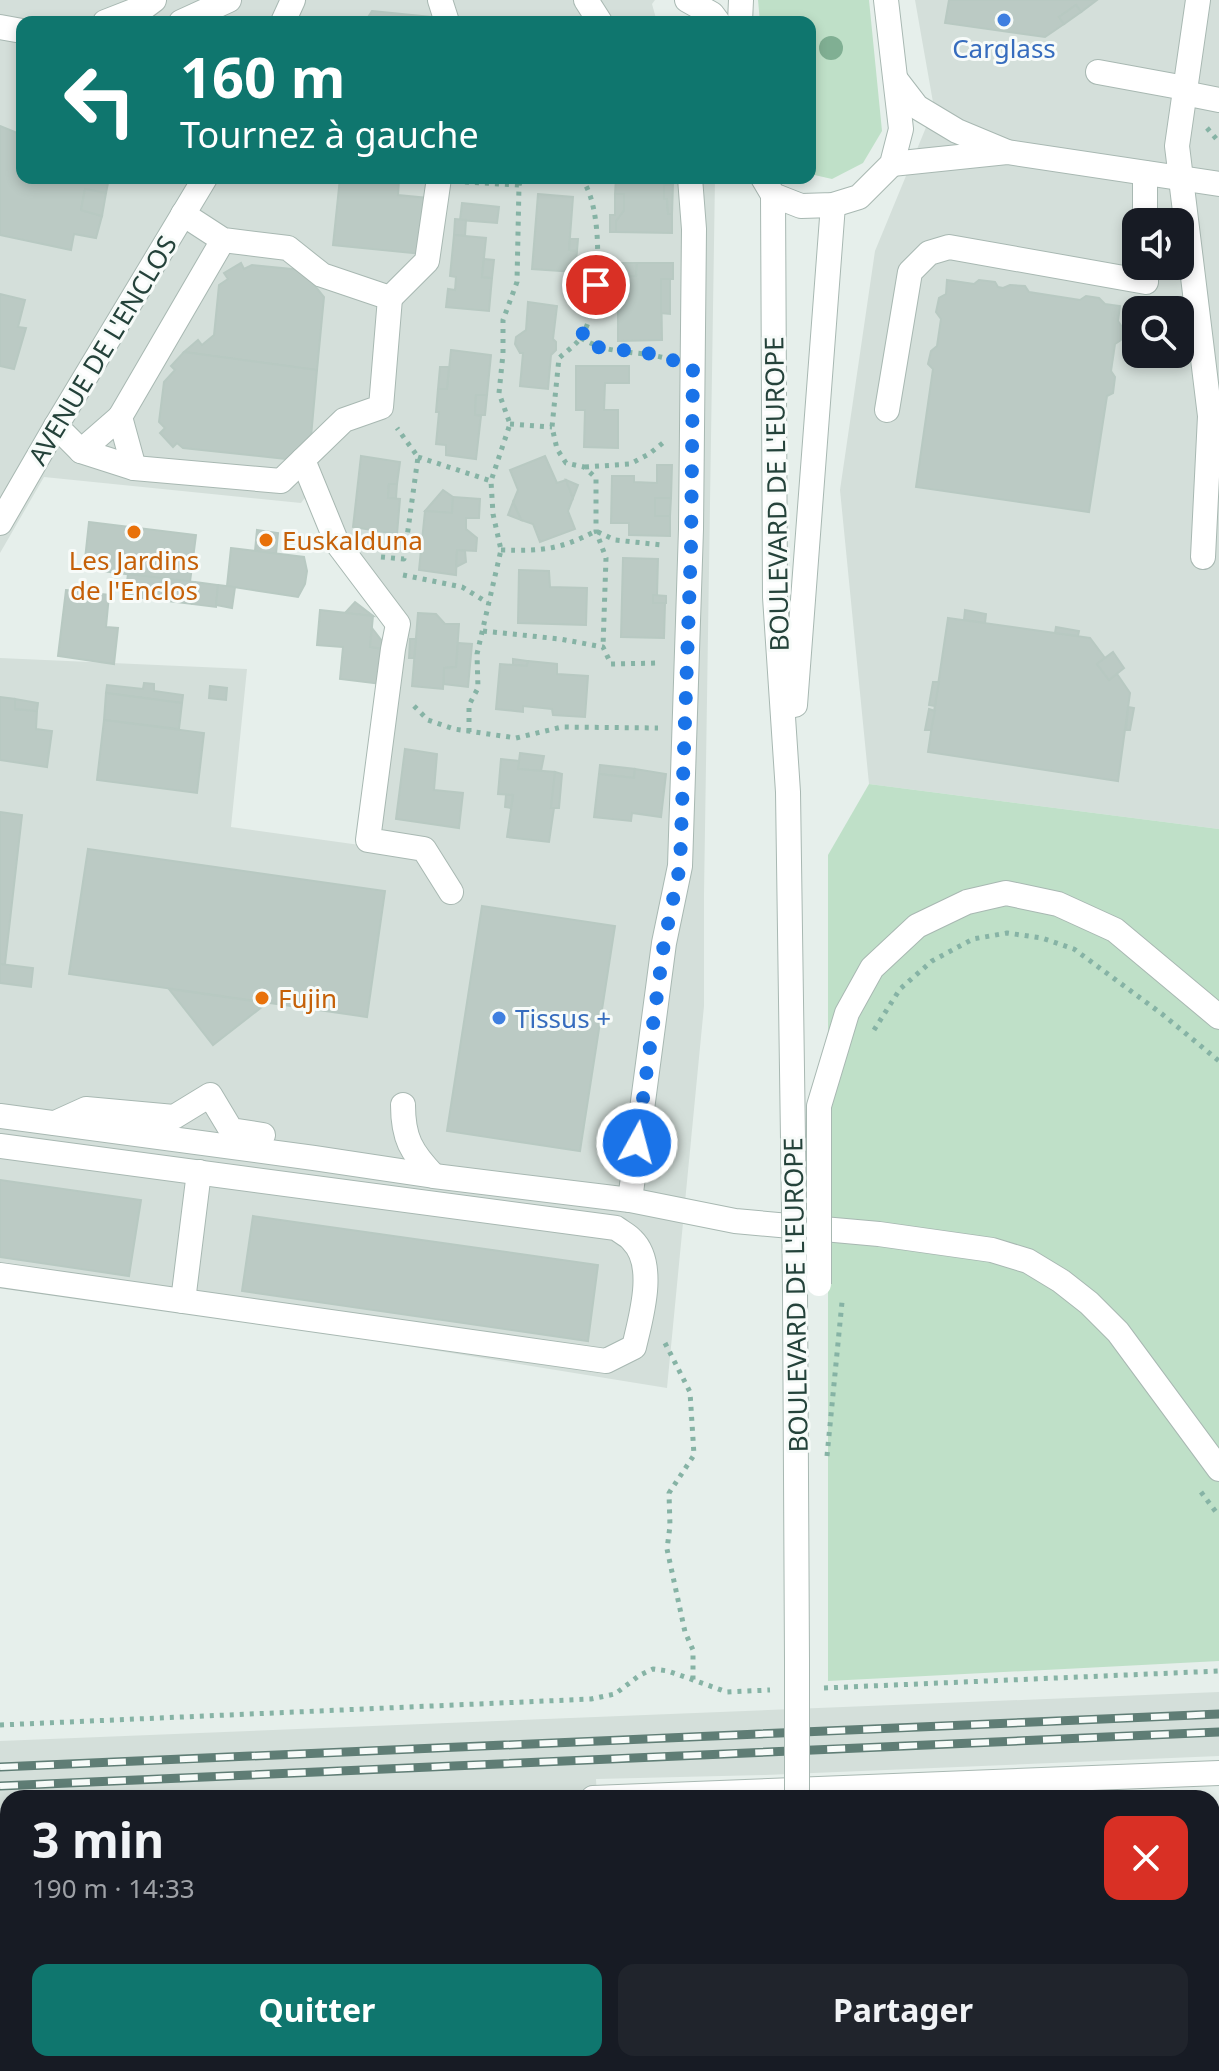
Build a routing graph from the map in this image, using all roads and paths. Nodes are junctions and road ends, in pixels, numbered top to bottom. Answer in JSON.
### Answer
{"nodes":[{"id":1,"x":154,"y":0,"type":"edge"},
{"id":2,"x":229,"y":0,"type":"edge"},
{"id":3,"x":687,"y":0,"type":"edge"},
{"id":4,"x":886,"y":0,"type":"edge"},
{"id":5,"x":1198,"y":0,"type":"edge"},
{"id":6,"x":120,"y":16,"type":"edge"},
{"id":7,"x":194,"y":16,"type":"edge"},
{"id":8,"x":714,"y":16,"type":"edge"},
{"id":9,"x":1098,"y":72,"type":"dead end"},
{"id":10,"x":896,"y":79,"type":"junction"},
{"id":11,"x":1185,"y":90,"type":"junction"},
{"id":12,"x":1219,"y":100,"type":"edge"},
{"id":13,"x":1007,"y":152,"type":"junction"},
{"id":14,"x":892,"y":164,"type":"junction"},
{"id":15,"x":1145,"y":173,"type":"junction"},
{"id":16,"x":1181,"y":179,"type":"junction"},
{"id":17,"x":201,"y":184,"type":"edge"},
{"id":18,"x":438,"y":184,"type":"edge"},
{"id":19,"x":506,"y":184,"type":"edge"},
{"id":20,"x":586,"y":184,"type":"edge"},
{"id":21,"x":690,"y":184,"type":"edge"},
{"id":22,"x":1219,"y":184,"type":"edge"},
{"id":23,"x":519,"y":185,"type":"joint"},
{"id":24,"x":768,"y":187,"type":"edge"},
{"id":25,"x":833,"y":205,"type":"junction"},
{"id":26,"x":1145,"y":208,"type":"edge"},
{"id":27,"x":183,"y":214,"type":"junction"},
{"id":28,"x":223,"y":240,"type":"junction"},
{"id":29,"x":1122,"y":278,"type":"edge"},
{"id":30,"x":390,"y":298,"type":"junction"},
{"id":31,"x":581,"y":338,"type":"junction"},
{"id":32,"x":693,"y":366,"type":"junction"},
{"id":33,"x":381,"y":407,"type":"junction"},
{"id":34,"x":887,"y":410,"type":"dead end"},
{"id":35,"x":120,"y":417,"type":"junction"},
{"id":36,"x":510,"y":424,"type":"junction"},
{"id":37,"x":56,"y":426,"type":"junction"},
{"id":38,"x":552,"y":427,"type":"junction"},
{"id":39,"x":692,"y":432,"type":"junction"},
{"id":40,"x":81,"y":451,"type":"junction"},
{"id":41,"x":418,"y":457,"type":"junction"},
{"id":42,"x":303,"y":460,"type":"junction"},
{"id":43,"x":584,"y":467,"type":"junction"},
{"id":44,"x":134,"y":468,"type":"junction"},
{"id":45,"x":491,"y":481,"type":"junction"},
{"id":46,"x":0,"y":523,"type":"edge"},
{"id":47,"x":596,"y":531,"type":"junction"},
{"id":48,"x":691,"y":547,"type":"junction"},
{"id":49,"x":501,"y":550,"type":"junction"},
{"id":50,"x":344,"y":555,"type":"junction"},
{"id":51,"x":1203,"y":557,"type":"dead end"},
{"id":52,"x":403,"y":575,"type":"dead end"},
{"id":53,"x":488,"y":603,"type":"junction"},
{"id":54,"x":483,"y":631,"type":"junction"},
{"id":55,"x":603,"y":647,"type":"junction"},
{"id":56,"x":391,"y":663,"type":"junction"},
{"id":57,"x":686,"y":663,"type":"junction"},
{"id":58,"x":684,"y":728,"type":"junction"},
{"id":59,"x":469,"y":732,"type":"junction"},
{"id":60,"x":788,"y":792,"type":"junction"},
{"id":61,"x":451,"y":892,"type":"dead end"},
{"id":62,"x":1219,"y":1017,"type":"edge"},
{"id":63,"x":870,"y":1036,"type":"dead end"},
{"id":64,"x":1219,"y":1061,"type":"edge"},
{"id":65,"x":403,"y":1105,"type":"dead end"},
{"id":66,"x":0,"y":1116,"type":"edge"},
{"id":67,"x":55,"y":1123,"type":"junction"},
{"id":68,"x":0,"y":1146,"type":"edge"},
{"id":69,"x":314,"y":1158,"type":"junction"},
{"id":70,"x":199,"y":1172,"type":"junction"},
{"id":71,"x":434,"y":1176,"type":"junction"},
{"id":72,"x":630,"y":1200,"type":"junction"},
{"id":73,"x":0,"y":1275,"type":"edge"},
{"id":74,"x":807,"y":1287,"type":"junction"},
{"id":75,"x":842,"y":1297,"type":"dead end"},
{"id":76,"x":183,"y":1301,"type":"junction"},
{"id":77,"x":683,"y":1379,"type":"dead end"},
{"id":78,"x":826,"y":1469,"type":"dead end"},
{"id":79,"x":1219,"y":1469,"type":"edge"},
{"id":80,"x":1201,"y":1492,"type":"dead end"},
{"id":81,"x":1219,"y":1516,"type":"edge"},
{"id":82,"x":1219,"y":1671,"type":"edge"},
{"id":83,"x":693,"y":1680,"type":"junction"},
{"id":84,"x":823,"y":1688,"type":"dead end"},
{"id":85,"x":775,"y":1690,"type":"dead end"},
{"id":86,"x":0,"y":1725,"type":"edge"},
{"id":87,"x":1219,"y":1773,"type":"edge"},
{"id":88,"x":793,"y":1790,"type":"edge"},
{"id":89,"x":797,"y":1790,"type":"edge"}],
"edges":[{"from":1,"to":6,"type":"street"},
{"from":2,"to":7,"type":"street"},
{"from":3,"to":8,"type":"street"},
{"from":4,"to":10,"type":"street"},
{"from":5,"to":11,"type":"street"},
{"from":9,"to":11,"type":"street"},
{"from":10,"to":13,"type":"street"},
{"from":10,"to":14,"type":"street"},
{"from":11,"to":12,"type":"street"},
{"from":11,"to":16,"type":"street"},
{"from":13,"to":14,"type":"street"},
{"from":13,"to":15,"type":"street"},
{"from":14,"to":25,"type":"street","name":"BOULEVARD DE L'EUROPE"},
{"from":15,"to":16,"type":"street"},
{"from":15,"to":26,"type":"street"},
{"from":16,"to":22,"type":"street"},
{"from":16,"to":51,"type":"street"},
{"from":17,"to":27,"type":"street","name":"AVENUE DE L'ENCLOS"},
{"from":18,"to":30,"type":"street"},
{"from":19,"to":23,"type":"path"},
{"from":20,"to":31,"type":"path"},
{"from":21,"to":32,"type":"street"},
{"from":23,"to":36,"type":"path"},
{"from":24,"to":25,"type":"street","name":"BOULEVARD DE L'EUROPE"},
{"from":24,"to":60,"type":"street","name":"BOULEVARD DE L'EUROPE"},
{"from":25,"to":60,"type":"street","name":"BOULEVARD DE L'EUROPE"},
{"from":27,"to":28,"type":"street"},
{"from":27,"to":37,"type":"street","name":"AVENUE DE L'ENCLOS"},
{"from":28,"to":30,"type":"street"},
{"from":28,"to":35,"type":"street"},
{"from":29,"to":34,"type":"street"},
{"from":30,"to":33,"type":"street"},
{"from":31,"to":32,"type":"path"},
{"from":31,"to":38,"type":"path"},
{"from":32,"to":39,"type":"street"},
{"from":33,"to":41,"type":"path"},
{"from":33,"to":42,"type":"street"},
{"from":35,"to":40,"type":"street"},
{"from":35,"to":44,"type":"street"},
{"from":36,"to":38,"type":"path"},
{"from":36,"to":45,"type":"path"},
{"from":37,"to":40,"type":"street"},
{"from":37,"to":46,"type":"street","name":"AVENUE DE L'ENCLOS"},
{"from":38,"to":43,"type":"path"},
{"from":39,"to":43,"type":"path"},
{"from":39,"to":48,"type":"street"},
{"from":40,"to":44,"type":"street"},
{"from":41,"to":45,"type":"path"},
{"from":41,"to":50,"type":"path"},
{"from":42,"to":44,"type":"street"},
{"from":42,"to":50,"type":"street"},
{"from":43,"to":47,"type":"path"},
{"from":45,"to":49,"type":"path"},
{"from":47,"to":48,"type":"path"},
{"from":47,"to":49,"type":"path"},
{"from":47,"to":55,"type":"path"},
{"from":48,"to":57,"type":"street"},
{"from":49,"to":53,"type":"path"},
{"from":50,"to":56,"type":"street"},
{"from":52,"to":53,"type":"path"},
{"from":53,"to":54,"type":"path"},
{"from":54,"to":55,"type":"path"},
{"from":54,"to":59,"type":"path"},
{"from":55,"to":57,"type":"path"},
{"from":56,"to":59,"type":"path"},
{"from":56,"to":61,"type":"street"},
{"from":57,"to":58,"type":"street"},
{"from":58,"to":59,"type":"path"},
{"from":58,"to":72,"type":"street"},
{"from":60,"to":74,"type":"street","name":"BOULEVARD DE L'EUROPE","bridge":true},
{"from":62,"to":74,"type":"street","bridge":true},
{"from":63,"to":64,"type":"path"},
{"from":65,"to":71,"type":"street"},
{"from":66,"to":67,"type":"street"},
{"from":67,"to":69,"type":"street"},
{"from":67,"to":69,"type":"street"},
{"from":68,"to":70,"type":"street"},
{"from":69,"to":71,"type":"street"},
{"from":70,"to":76,"type":"street"},
{"from":70,"to":76,"type":"street"},
{"from":71,"to":72,"type":"street"},
{"from":72,"to":79,"type":"street"},
{"from":73,"to":76,"type":"street"},
{"from":74,"to":89,"type":"street","name":"BOULEVARD DE L'EUROPE","bridge":true},
{"from":75,"to":78,"type":"path"},
{"from":77,"to":83,"type":"path"},
{"from":80,"to":81,"type":"path"},
{"from":82,"to":84,"type":"path"},
{"from":83,"to":85,"type":"path"},
{"from":83,"to":86,"type":"path"},
{"from":87,"to":88,"type":"street"}]}
